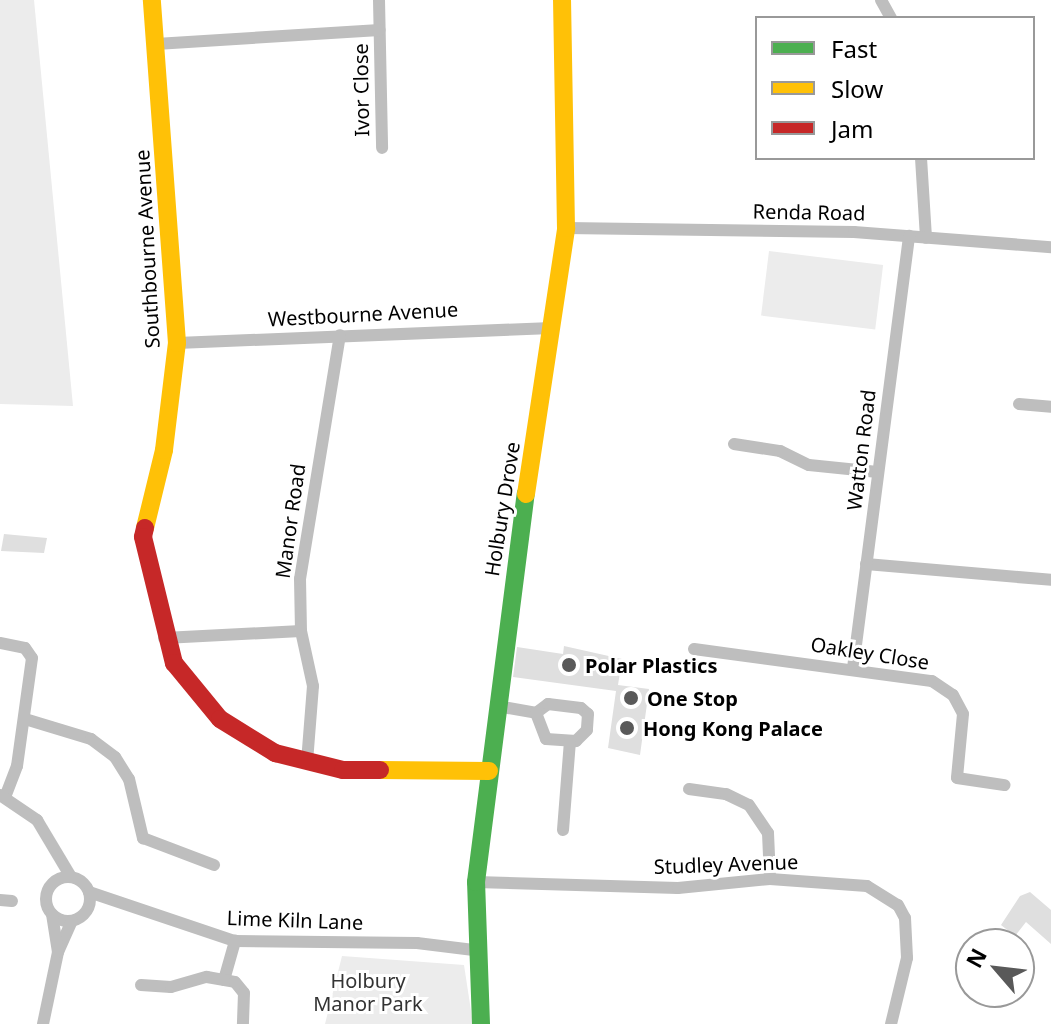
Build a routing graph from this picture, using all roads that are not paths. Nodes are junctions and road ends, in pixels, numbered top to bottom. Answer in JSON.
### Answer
{"nodes":[{"id":1,"x":152,"y":0,"type":"edge"},
{"id":2,"x":379,"y":0,"type":"edge"},
{"id":3,"x":562,"y":0,"type":"edge"},
{"id":4,"x":380,"y":30,"type":"junction"},
{"id":5,"x":156,"y":44,"type":"junction"},
{"id":6,"x":382,"y":148,"type":"dead end"},
{"id":7,"x":921,"y":160,"type":"edge"},
{"id":8,"x":566,"y":228,"type":"junction"},
{"id":9,"x":909,"y":236,"type":"junction"},
{"id":10,"x":926,"y":238,"type":"junction"},
{"id":11,"x":1051,"y":247,"type":"edge"},
{"id":12,"x":552,"y":328,"type":"junction"},
{"id":13,"x":340,"y":335,"type":"junction"},
{"id":14,"x":177,"y":343,"type":"junction"},
{"id":15,"x":1019,"y":404,"type":"dead end"},
{"id":16,"x":1051,"y":407,"type":"edge"},
{"id":17,"x":734,"y":444,"type":"dead end"},
{"id":18,"x":878,"y":472,"type":"junction"},
{"id":19,"x":866,"y":564,"type":"junction"},
{"id":20,"x":1051,"y":580,"type":"edge"},
{"id":21,"x":301,"y":631,"type":"junction"},
{"id":22,"x":164,"y":638,"type":"junction"},
{"id":23,"x":0,"y":643,"type":"edge"},
{"id":24,"x":694,"y":649,"type":"dead end"},
{"id":25,"x":853,"y":668,"type":"junction"},
{"id":26,"x":497,"y":706,"type":"junction"},
{"id":27,"x":536,"y":713,"type":"junction"},
{"id":28,"x":25,"y":719,"type":"junction"},
{"id":29,"x":570,"y":741,"type":"junction"},
{"id":30,"x":307,"y":762,"type":"junction"},
{"id":31,"x":489,"y":771,"type":"junction"},
{"id":32,"x":1004,"y":785,"type":"dead end"},
{"id":33,"x":689,"y":789,"type":"dead end"},
{"id":34,"x":3,"y":796,"type":"edge"},
{"id":35,"x":563,"y":830,"type":"dead end"},
{"id":36,"x":58,"y":855,"type":"junction"},
{"id":37,"x":214,"y":865,"type":"dead end"},
{"id":38,"x":71,"y":877,"type":"junction"},
{"id":39,"x":770,"y":879,"type":"junction"},
{"id":40,"x":57,"y":880,"type":"junction"},
{"id":41,"x":476,"y":882,"type":"junction"},
{"id":42,"x":89,"y":892,"type":"junction"},
{"id":43,"x":119,"y":905,"type":"junction"},
{"id":44,"x":87,"y":911,"type":"junction"},
{"id":45,"x":52,"y":914,"type":"junction"},
{"id":46,"x":72,"y":921,"type":"junction"},
{"id":47,"x":235,"y":941,"type":"junction"},
{"id":48,"x":474,"y":950,"type":"junction"},
{"id":49,"x":58,"y":952,"type":"junction"},
{"id":50,"x":224,"y":980,"type":"junction"},
{"id":51,"x":141,"y":985,"type":"dead end"},
{"id":52,"x":43,"y":1024,"type":"edge"},
{"id":53,"x":243,"y":1024,"type":"edge"},
{"id":54,"x":481,"y":1024,"type":"edge"},
{"id":55,"x":891,"y":1024,"type":"edge"}],
"edges":[{"from":1,"to":5,"type":"street","name":"Southbourne Avenue"},
{"from":2,"to":4,"type":"street","name":"Ivor Close"},
{"from":3,"to":8,"type":"street","name":"Holbury Drove"},
{"from":4,"to":5,"type":"street","name":"Ivor Close"},
{"from":4,"to":6,"type":"street","name":"Ivor Close"},
{"from":5,"to":14,"type":"street","name":"Southbourne Avenue"},
{"from":7,"to":10,"type":"street"},
{"from":8,"to":9,"type":"street","name":"Renda Road"},
{"from":8,"to":12,"type":"street","name":"Holbury Drove"},
{"from":9,"to":10,"type":"street","name":"Renda Road"},
{"from":9,"to":18,"type":"street","name":"Watton Road"},
{"from":10,"to":11,"type":"street","name":"Renda Road"},
{"from":12,"to":13,"type":"street","name":"Westbourne Avenue"},
{"from":12,"to":26,"type":"street","name":"Holbury Drove"},
{"from":13,"to":14,"type":"street","name":"Westbourne Avenue"},
{"from":13,"to":21,"type":"street","name":"Manor Road"},
{"from":14,"to":22,"type":"street","name":"Southbourne Avenue"},
{"from":15,"to":16,"type":"street"},
{"from":17,"to":18,"type":"street"},
{"from":18,"to":19,"type":"street","name":"Watton Road"},
{"from":19,"to":20,"type":"street"},
{"from":19,"to":25,"type":"street","name":"Watton Road"},
{"from":21,"to":22,"type":"street"},
{"from":21,"to":30,"type":"street","name":"Manor Road"},
{"from":22,"to":30,"type":"street","name":"Southbourne Avenue"},
{"from":23,"to":28,"type":"street"},
{"from":24,"to":25,"type":"street","name":"Oakley Close"},
{"from":25,"to":32,"type":"street","name":"Oakley Close"},
{"from":26,"to":27,"type":"street"},
{"from":26,"to":31,"type":"street","name":"Holbury Drove"},
{"from":27,"to":29,"type":"street"},
{"from":27,"to":29,"type":"street"},
{"from":28,"to":34,"type":"street"},
{"from":28,"to":37,"type":"street"},
{"from":29,"to":35,"type":"street"},
{"from":30,"to":31,"type":"street","name":"Southbourne Avenue"},
{"from":31,"to":41,"type":"street","name":"Holbury Drove"},
{"from":33,"to":39,"type":"street"},
{"from":34,"to":36,"type":"street"},
{"from":36,"to":38,"type":"street"},
{"from":36,"to":40,"type":"street"},
{"from":38,"to":40,"type":"street"},
{"from":38,"to":42,"type":"street"},
{"from":39,"to":41,"type":"street","name":"Studley Avenue"},
{"from":39,"to":55,"type":"street","name":"Studley Avenue"},
{"from":40,"to":45,"type":"street"},
{"from":41,"to":48,"type":"street","name":"Holbury Drove"},
{"from":42,"to":43,"type":"street","name":"Lime Kiln Lane"},
{"from":42,"to":44,"type":"street"},
{"from":43,"to":44,"type":"street","name":"Lime Kiln Lane"},
{"from":43,"to":47,"type":"street","name":"Lime Kiln Lane"},
{"from":44,"to":46,"type":"street"},
{"from":45,"to":46,"type":"street"},
{"from":45,"to":49,"type":"street"},
{"from":46,"to":49,"type":"street"},
{"from":47,"to":48,"type":"street","name":"Lime Kiln Lane"},
{"from":47,"to":50,"type":"street"},
{"from":48,"to":54,"type":"street","name":"Holbury Drove"},
{"from":49,"to":52,"type":"street"},
{"from":50,"to":51,"type":"street"},
{"from":50,"to":53,"type":"street"}]}
